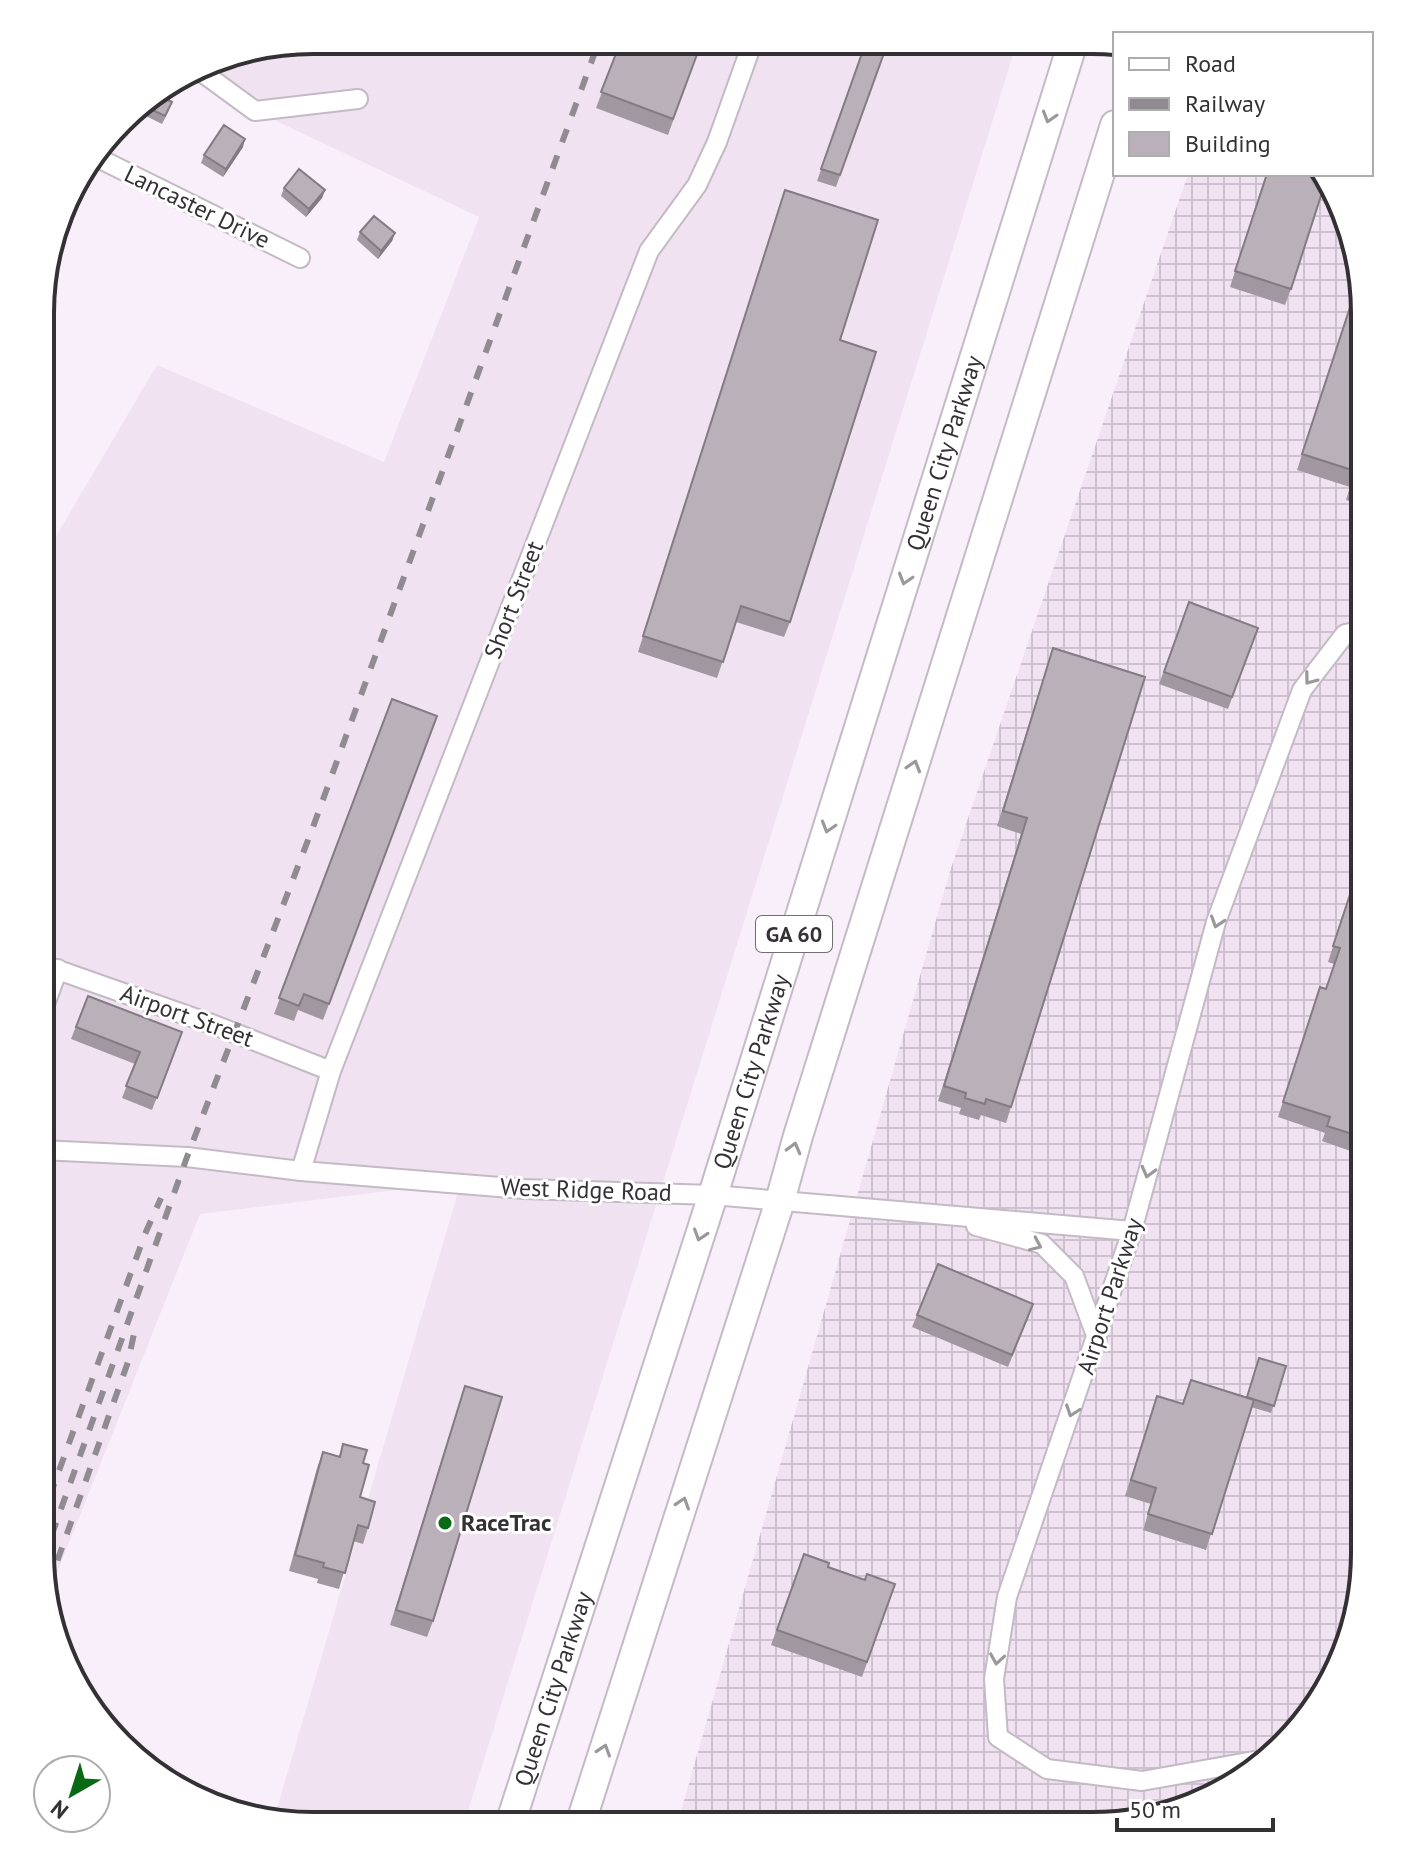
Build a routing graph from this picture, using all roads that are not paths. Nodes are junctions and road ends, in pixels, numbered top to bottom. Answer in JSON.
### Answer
{"nodes":[{"id":1,"x":748,"y":54,"type":"edge"},
{"id":2,"x":1069,"y":54,"type":"edge"},
{"id":3,"x":209,"y":77,"type":"edge"},
{"id":4,"x":358,"y":99,"type":"dead end"},
{"id":5,"x":1113,"y":131,"type":"edge"},
{"id":6,"x":104,"y":161,"type":"edge"},
{"id":7,"x":300,"y":258,"type":"dead end"},
{"id":8,"x":1351,"y":633,"type":"edge"},
{"id":9,"x":54,"y":968,"type":"edge"},
{"id":10,"x":331,"y":1071,"type":"junction"},
{"id":11,"x":54,"y":1151,"type":"edge"},
{"id":12,"x":301,"y":1171,"type":"junction"},
{"id":13,"x":713,"y":1195,"type":"junction"},
{"id":14,"x":780,"y":1201,"type":"junction"},
{"id":15,"x":934,"y":1215,"type":"junction"},
{"id":16,"x":1132,"y":1231,"type":"junction"},
{"id":17,"x":1097,"y":1338,"type":"junction"},
{"id":18,"x":1243,"y":1763,"type":"edge"},
{"id":19,"x":514,"y":1812,"type":"edge"},
{"id":20,"x":584,"y":1812,"type":"edge"}],
"edges":[{"from":1,"to":10,"type":"street","name":"Short Street"},
{"from":2,"to":13,"type":"main road","name":"Queen City Parkway","number":"GA 60","one_way":true},
{"from":3,"to":4,"type":"street"},
{"from":14,"to":5,"type":"main road","number":"GA 60","one_way":true},
{"from":6,"to":7,"type":"street","name":"Lancaster Drive"},
{"from":8,"to":16,"type":"street","name":"Airport Parkway","one_way":true},
{"from":9,"to":10,"type":"street","name":"Airport Street"},
{"from":10,"to":12,"type":"street","name":"Short Street"},
{"from":11,"to":12,"type":"street","name":"West Ridge Road"},
{"from":12,"to":13,"type":"street","name":"West Ridge Road"},
{"from":13,"to":14,"type":"street","name":"West Ridge Road"},
{"from":13,"to":19,"type":"main road","name":"Queen City Parkway","number":"GA 60","one_way":true},
{"from":14,"to":15,"type":"street","name":"West Ridge Road"},
{"from":20,"to":14,"type":"main road","number":"GA 60","one_way":true},
{"from":15,"to":16,"type":"street","name":"West Ridge Road"},
{"from":15,"to":17,"type":"street","one_way":true},
{"from":16,"to":17,"type":"street","name":"Airport Parkway"},
{"from":17,"to":18,"type":"street","name":"Airport Parkway","one_way":true}]}
